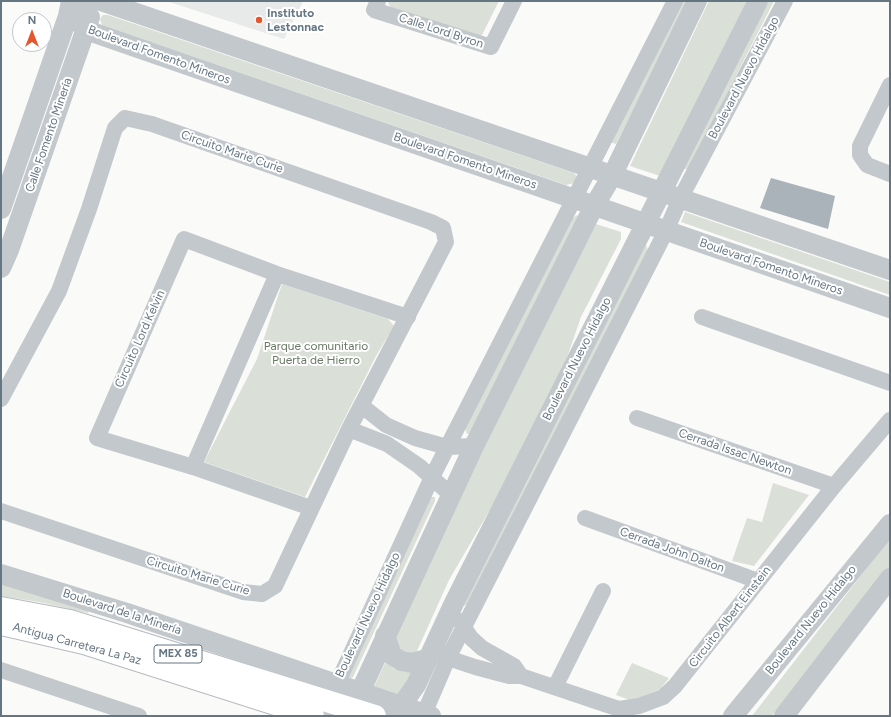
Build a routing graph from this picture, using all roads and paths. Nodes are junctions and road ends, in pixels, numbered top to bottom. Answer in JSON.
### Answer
{"nodes":[{"id":1,"x":89,"y":1,"type":"edge"},
{"id":2,"x":93,"y":1,"type":"edge"},
{"id":3,"x":101,"y":1,"type":"edge"},
{"id":4,"x":378,"y":1,"type":"edge"},
{"id":5,"x":514,"y":1,"type":"edge"},
{"id":6,"x":675,"y":1,"type":"edge"},
{"id":7,"x":697,"y":1,"type":"edge"},
{"id":8,"x":758,"y":1,"type":"edge"},
{"id":9,"x":785,"y":1,"type":"edge"},
{"id":10,"x":70,"y":6,"type":"edge"},
{"id":11,"x":86,"y":30,"type":"junction"},
{"id":12,"x":890,"y":85,"type":"edge"},
{"id":13,"x":591,"y":168,"type":"junction"},
{"id":14,"x":890,"y":174,"type":"edge"},
{"id":15,"x":612,"y":176,"type":"junction"},
{"id":16,"x":660,"y":192,"type":"junction"},
{"id":17,"x":575,"y":199,"type":"junction"},
{"id":18,"x":680,"y":199,"type":"junction"},
{"id":19,"x":594,"y":206,"type":"junction"},
{"id":20,"x":1,"y":209,"type":"edge"},
{"id":21,"x":646,"y":224,"type":"junction"},
{"id":22,"x":666,"y":230,"type":"junction"},
{"id":23,"x":1,"y":268,"type":"edge"},
{"id":24,"x":890,"y":270,"type":"edge"},
{"id":25,"x":277,"y":274,"type":"junction"},
{"id":26,"x":890,"y":308,"type":"edge"},
{"id":27,"x":408,"y":317,"type":"junction"},
{"id":28,"x":702,"y":317,"type":"dead end"},
{"id":29,"x":890,"y":383,"type":"edge"},
{"id":30,"x":1,"y":399,"type":"edge"},
{"id":31,"x":362,"y":406,"type":"junction"},
{"id":32,"x":637,"y":418,"type":"dead end"},
{"id":33,"x":890,"y":420,"type":"edge"},
{"id":34,"x":349,"y":429,"type":"junction"},
{"id":35,"x":474,"y":446,"type":"junction"},
{"id":36,"x":447,"y":447,"type":"junction"},
{"id":37,"x":192,"y":467,"type":"junction"},
{"id":38,"x":432,"y":477,"type":"junction"},
{"id":39,"x":834,"y":486,"type":"junction"},
{"id":40,"x":451,"y":495,"type":"junction"},
{"id":41,"x":311,"y":508,"type":"junction"},
{"id":42,"x":1,"y":511,"type":"edge"},
{"id":43,"x":585,"y":518,"type":"dead end"},
{"id":44,"x":890,"y":524,"type":"edge"},
{"id":45,"x":1,"y":574,"type":"edge"},
{"id":46,"x":890,"y":578,"type":"edge"},
{"id":47,"x":758,"y":581,"type":"junction"},
{"id":48,"x":603,"y":590,"type":"dead end"},
{"id":49,"x":454,"y":603,"type":"junction"},
{"id":50,"x":1,"y":608,"type":"edge"},
{"id":51,"x":1,"y":624,"type":"edge"},
{"id":52,"x":464,"y":627,"type":"junction"},
{"id":53,"x":385,"y":636,"type":"junction"},
{"id":54,"x":436,"y":655,"type":"junction"},
{"id":55,"x":1,"y":670,"type":"edge"},
{"id":56,"x":521,"y":676,"type":"junction"},
{"id":57,"x":555,"y":687,"type":"junction"},
{"id":58,"x":343,"y":703,"type":"edge"},
{"id":59,"x":414,"y":713,"type":"edge"},
{"id":60,"x":139,"y":716,"type":"edge"},
{"id":61,"x":313,"y":716,"type":"edge"},
{"id":62,"x":375,"y":716,"type":"edge"},
{"id":63,"x":733,"y":716,"type":"edge"},
{"id":64,"x":784,"y":716,"type":"edge"}],
"edges":[{"from":1,"to":10,"type":"street"},
{"from":2,"to":11,"type":"street","name":"Calle Fomento Minería"},
{"from":3,"to":13,"type":"street"},
{"from":4,"to":5,"type":"street","name":"Calle Lord Byron"},
{"from":6,"to":13,"type":"street","name":"Boulevard Nuevo Hidalgo"},
{"from":7,"to":15,"type":"street","name":"Boulevard Nuevo Hidalgo"},
{"from":8,"to":16,"type":"street","name":"Boulevard Nuevo Hidalgo"},
{"from":9,"to":18,"type":"street","name":"Boulevard Nuevo Hidalgo"},
{"from":10,"to":11,"type":"street","name":"Boulevard Fomento Mineros"},
{"from":10,"to":20,"type":"street","name":"Calle Fomento Minería"},
{"from":11,"to":17,"type":"street","name":"Boulevard Fomento Mineros"},
{"from":11,"to":23,"type":"street","name":"Calle Fomento Minería"},
{"from":12,"to":14,"type":"street"},
{"from":13,"to":15,"type":"street"},
{"from":13,"to":17,"type":"street","name":"Boulevard Nuevo Hidalgo"},
{"from":15,"to":16,"type":"street"},
{"from":15,"to":19,"type":"street","name":"Boulevard Nuevo Hidalgo"},
{"from":16,"to":18,"type":"street"},
{"from":16,"to":21,"type":"street","name":"Boulevard Nuevo Hidalgo"},
{"from":17,"to":19,"type":"street","name":"Boulevard Fomento Mineros"},
{"from":17,"to":36,"type":"street","name":"Boulevard Nuevo Hidalgo"},
{"from":18,"to":22,"type":"street","name":"Boulevard Nuevo Hidalgo"},
{"from":18,"to":24,"type":"street"},
{"from":19,"to":21,"type":"street","name":"Boulevard Fomento Mineros"},
{"from":19,"to":35,"type":"street","name":"Boulevard Nuevo Hidalgo"},
{"from":21,"to":22,"type":"street","name":"Boulevard Fomento Mineros"},
{"from":21,"to":49,"type":"street","name":"Boulevard Nuevo Hidalgo"},
{"from":22,"to":26,"type":"street","name":"Boulevard Fomento Mineros"},
{"from":22,"to":52,"type":"street","name":"Boulevard Nuevo Hidalgo"},
{"from":25,"to":27,"type":"street","name":"Circuito Lord Kelvin"},
{"from":25,"to":37,"type":"street"},
{"from":25,"to":37,"type":"street","name":"Circuito Lord Kelvin"},
{"from":27,"to":30,"type":"street","name":"Circuito Marie Curie"},
{"from":27,"to":31,"type":"street","name":"Circuito Marie Curie"},
{"from":28,"to":29,"type":"street"},
{"from":31,"to":34,"type":"street","name":"Circuito Marie Curie"},
{"from":31,"to":36,"type":"street"},
{"from":32,"to":39,"type":"street","name":"Cerrada Issac Newton"},
{"from":33,"to":39,"type":"street","name":"Circuito Albert Einstein"},
{"from":34,"to":38,"type":"street"},
{"from":34,"to":41,"type":"street","name":"Circuito Marie Curie"},
{"from":35,"to":36,"type":"street"},
{"from":35,"to":40,"type":"street","name":"Boulevard Nuevo Hidalgo"},
{"from":36,"to":38,"type":"street","name":"Boulevard Nuevo Hidalgo"},
{"from":37,"to":41,"type":"street","name":"Circuito Lord Kelvin"},
{"from":38,"to":40,"type":"street"},
{"from":38,"to":58,"type":"street","name":"Boulevard Nuevo Hidalgo"},
{"from":39,"to":47,"type":"street","name":"Circuito Albert Einstein"},
{"from":40,"to":53,"type":"street","name":"Boulevard Nuevo Hidalgo"},
{"from":41,"to":42,"type":"street","name":"Circuito Marie Curie"},
{"from":43,"to":47,"type":"street","name":"Cerrada John Dalton"},
{"from":44,"to":63,"type":"street","name":"Boulevard Nuevo Hidalgo"},
{"from":45,"to":58,"type":"street","name":"Boulevard de la Minería"},
{"from":46,"to":64,"type":"street"},
{"from":47,"to":57,"type":"street","name":"Circuito Albert Einstein"},
{"from":48,"to":57,"type":"street"},
{"from":49,"to":52,"type":"street","name":"Circuito Albert Einstein"},
{"from":49,"to":54,"type":"street","name":"Boulevard Nuevo Hidalgo"},
{"from":50,"to":58,"type":"main road","name":"Antigua Carretera La Paz","number":"MEX 85"},
{"from":51,"to":61,"type":"main road","name":"Antigua Carretera La Paz","number":"MEX 85"},
{"from":52,"to":54,"type":"street","name":"Boulevard Nuevo Hidalgo"},
{"from":52,"to":56,"type":"street","name":"Circuito Albert Einstein"},
{"from":53,"to":54,"type":"street"},
{"from":53,"to":58,"type":"street","name":"Boulevard Nuevo Hidalgo"},
{"from":54,"to":56,"type":"street","name":"Circuito Albert Einstein"},
{"from":54,"to":59,"type":"street","name":"Boulevard Nuevo Hidalgo"},
{"from":55,"to":60,"type":"street"},
{"from":56,"to":57,"type":"street","name":"Circuito Albert Einstein"},
{"from":58,"to":59,"type":"street","name":"Boulevard de la Minería"},
{"from":58,"to":62,"type":"main road","name":"Antigua Carretera La Paz","number":"MEX 85"}]}
